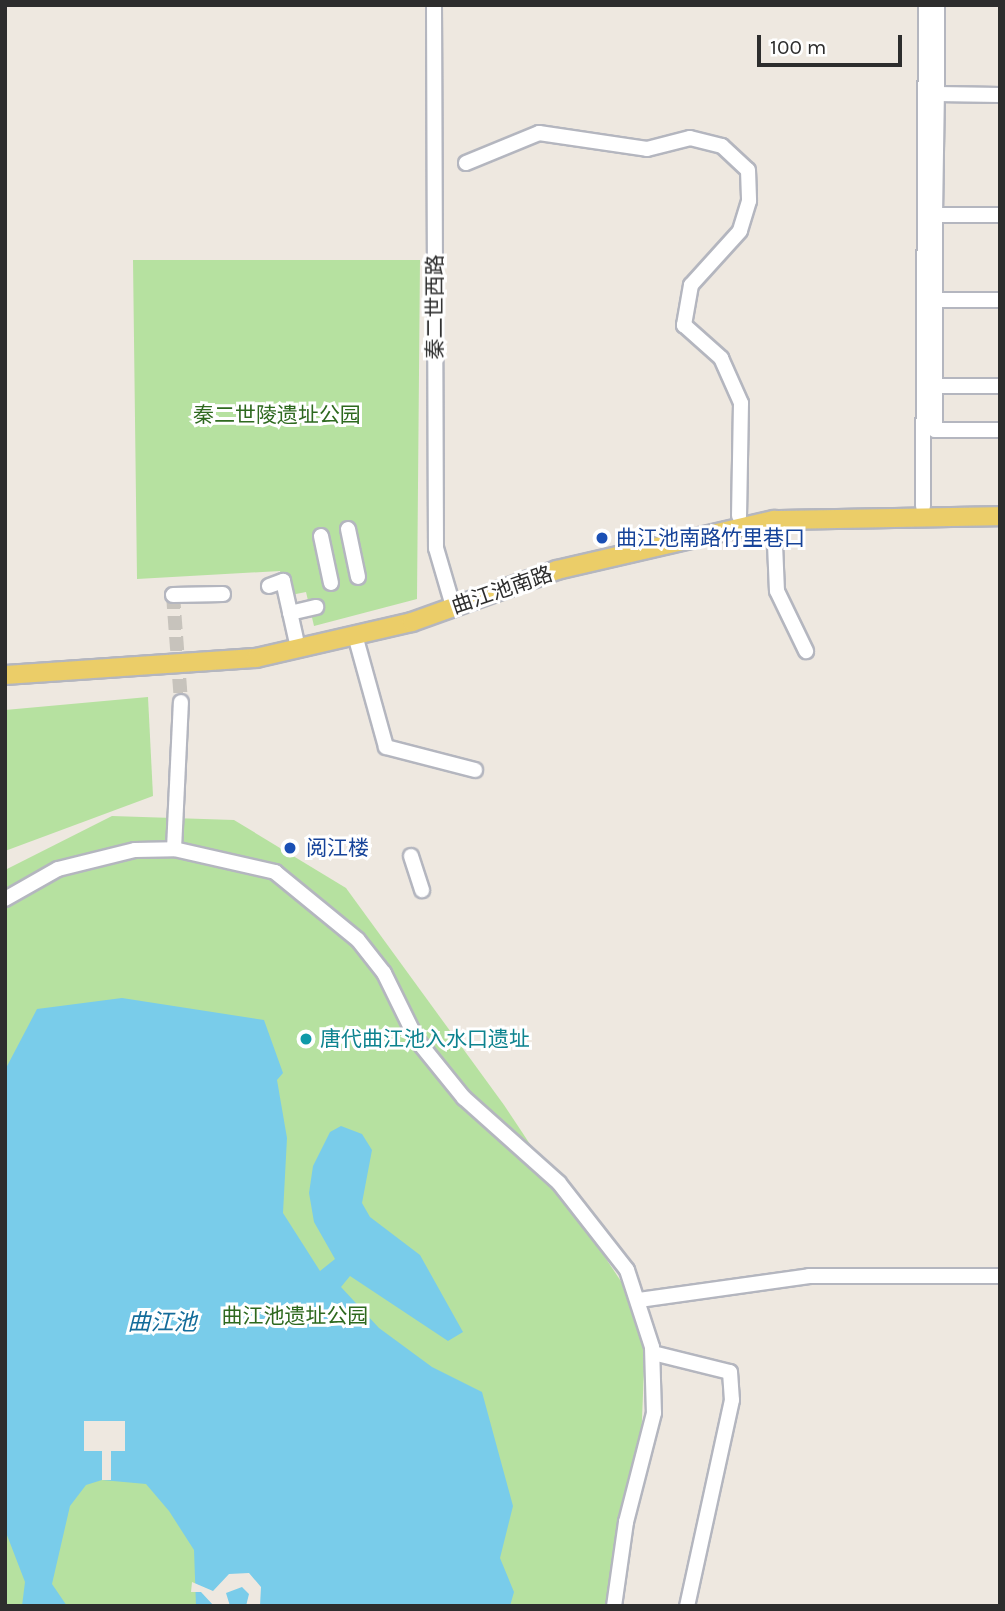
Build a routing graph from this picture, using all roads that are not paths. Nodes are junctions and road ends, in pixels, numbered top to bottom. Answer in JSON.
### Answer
{"nodes":[{"id":1,"x":434,"y":5,"type":"edge"},
{"id":2,"x":926,"y":5,"type":"edge"},
{"id":3,"x":937,"y":5,"type":"edge"},
{"id":4,"x":937,"y":94,"type":"junction"},
{"id":5,"x":1000,"y":95,"type":"edge"},
{"id":6,"x":466,"y":163,"type":"dead end"},
{"id":7,"x":935,"y":215,"type":"junction"},
{"id":8,"x":1000,"y":215,"type":"edge"},
{"id":9,"x":935,"y":300,"type":"junction"},
{"id":10,"x":1000,"y":300,"type":"edge"},
{"id":11,"x":935,"y":386,"type":"junction"},
{"id":12,"x":1000,"y":386,"type":"edge"},
{"id":13,"x":1000,"y":430,"type":"edge"},
{"id":14,"x":923,"y":506,"type":"junction"},
{"id":15,"x":1000,"y":506,"type":"edge"},
{"id":16,"x":739,"y":516,"type":"junction"},
{"id":17,"x":1000,"y":516,"type":"edge"},
{"id":18,"x":774,"y":520,"type":"junction"},
{"id":19,"x":348,"y":529,"type":"dead end"},
{"id":20,"x":321,"y":536,"type":"dead end"},
{"id":21,"x":358,"y":577,"type":"dead end"},
{"id":22,"x":331,"y":583,"type":"dead end"},
{"id":23,"x":268,"y":586,"type":"dead end"},
{"id":24,"x":223,"y":594,"type":"dead end"},
{"id":25,"x":173,"y":595,"type":"dead end"},
{"id":26,"x":451,"y":602,"type":"junction"},
{"id":27,"x":316,"y":607,"type":"dead end"},
{"id":28,"x":290,"y":613,"type":"junction"},
{"id":29,"x":355,"y":635,"type":"junction"},
{"id":30,"x":296,"y":639,"type":"junction"},
{"id":31,"x":806,"y":651,"type":"dead end"},
{"id":32,"x":5,"y":664,"type":"edge"},
{"id":33,"x":5,"y":675,"type":"edge"},
{"id":34,"x":181,"y":702,"type":"tunnel mouth"},
{"id":35,"x":475,"y":770,"type":"dead end"},
{"id":36,"x":174,"y":849,"type":"junction"},
{"id":37,"x":411,"y":856,"type":"dead end"},
{"id":38,"x":422,"y":890,"type":"dead end"},
{"id":39,"x":5,"y":899,"type":"edge"},
{"id":40,"x":1000,"y":1276,"type":"edge"},
{"id":41,"x":639,"y":1300,"type":"junction"},
{"id":42,"x":653,"y":1353,"type":"junction"},
{"id":43,"x":614,"y":1606,"type":"edge"},
{"id":44,"x":687,"y":1606,"type":"edge"}],
"edges":[{"from":1,"to":26,"type":"street","name":"秦二世西路"},
{"from":2,"to":14,"type":"street"},
{"from":3,"to":4,"type":"street"},
{"from":4,"to":5,"type":"street"},
{"from":4,"to":7,"type":"street"},
{"from":6,"to":16,"type":"street"},
{"from":7,"to":8,"type":"street"},
{"from":7,"to":9,"type":"street"},
{"from":9,"to":10,"type":"street"},
{"from":9,"to":11,"type":"street"},
{"from":11,"to":12,"type":"street"},
{"from":11,"to":13,"type":"street"},
{"from":14,"to":15,"type":"main road","name":"曲江池南路"},
{"from":14,"to":16,"type":"main road","name":"曲江池南路"},
{"from":16,"to":26,"type":"main road","name":"曲江池南路"},
{"from":17,"to":18,"type":"main road","name":"曲江池南路"},
{"from":18,"to":26,"type":"main road","name":"曲江池南路"},
{"from":18,"to":31,"type":"street"},
{"from":19,"to":21,"type":"street"},
{"from":20,"to":22,"type":"street"},
{"from":23,"to":28,"type":"street"},
{"from":24,"to":25,"type":"street"},
{"from":26,"to":29,"type":"main road","name":"曲江池南路"},
{"from":26,"to":30,"type":"main road","name":"曲江池南路"},
{"from":27,"to":28,"type":"street"},
{"from":28,"to":30,"type":"street"},
{"from":29,"to":33,"type":"main road","name":"曲江池南路"},
{"from":29,"to":35,"type":"street"},
{"from":30,"to":32,"type":"main road","name":"曲江池南路"},
{"from":34,"to":36,"type":"street"},
{"from":36,"to":39,"type":"street"},
{"from":36,"to":41,"type":"street"},
{"from":37,"to":38,"type":"street"},
{"from":40,"to":41,"type":"street"},
{"from":41,"to":42,"type":"street"},
{"from":42,"to":43,"type":"street"},
{"from":42,"to":44,"type":"street"}]}
